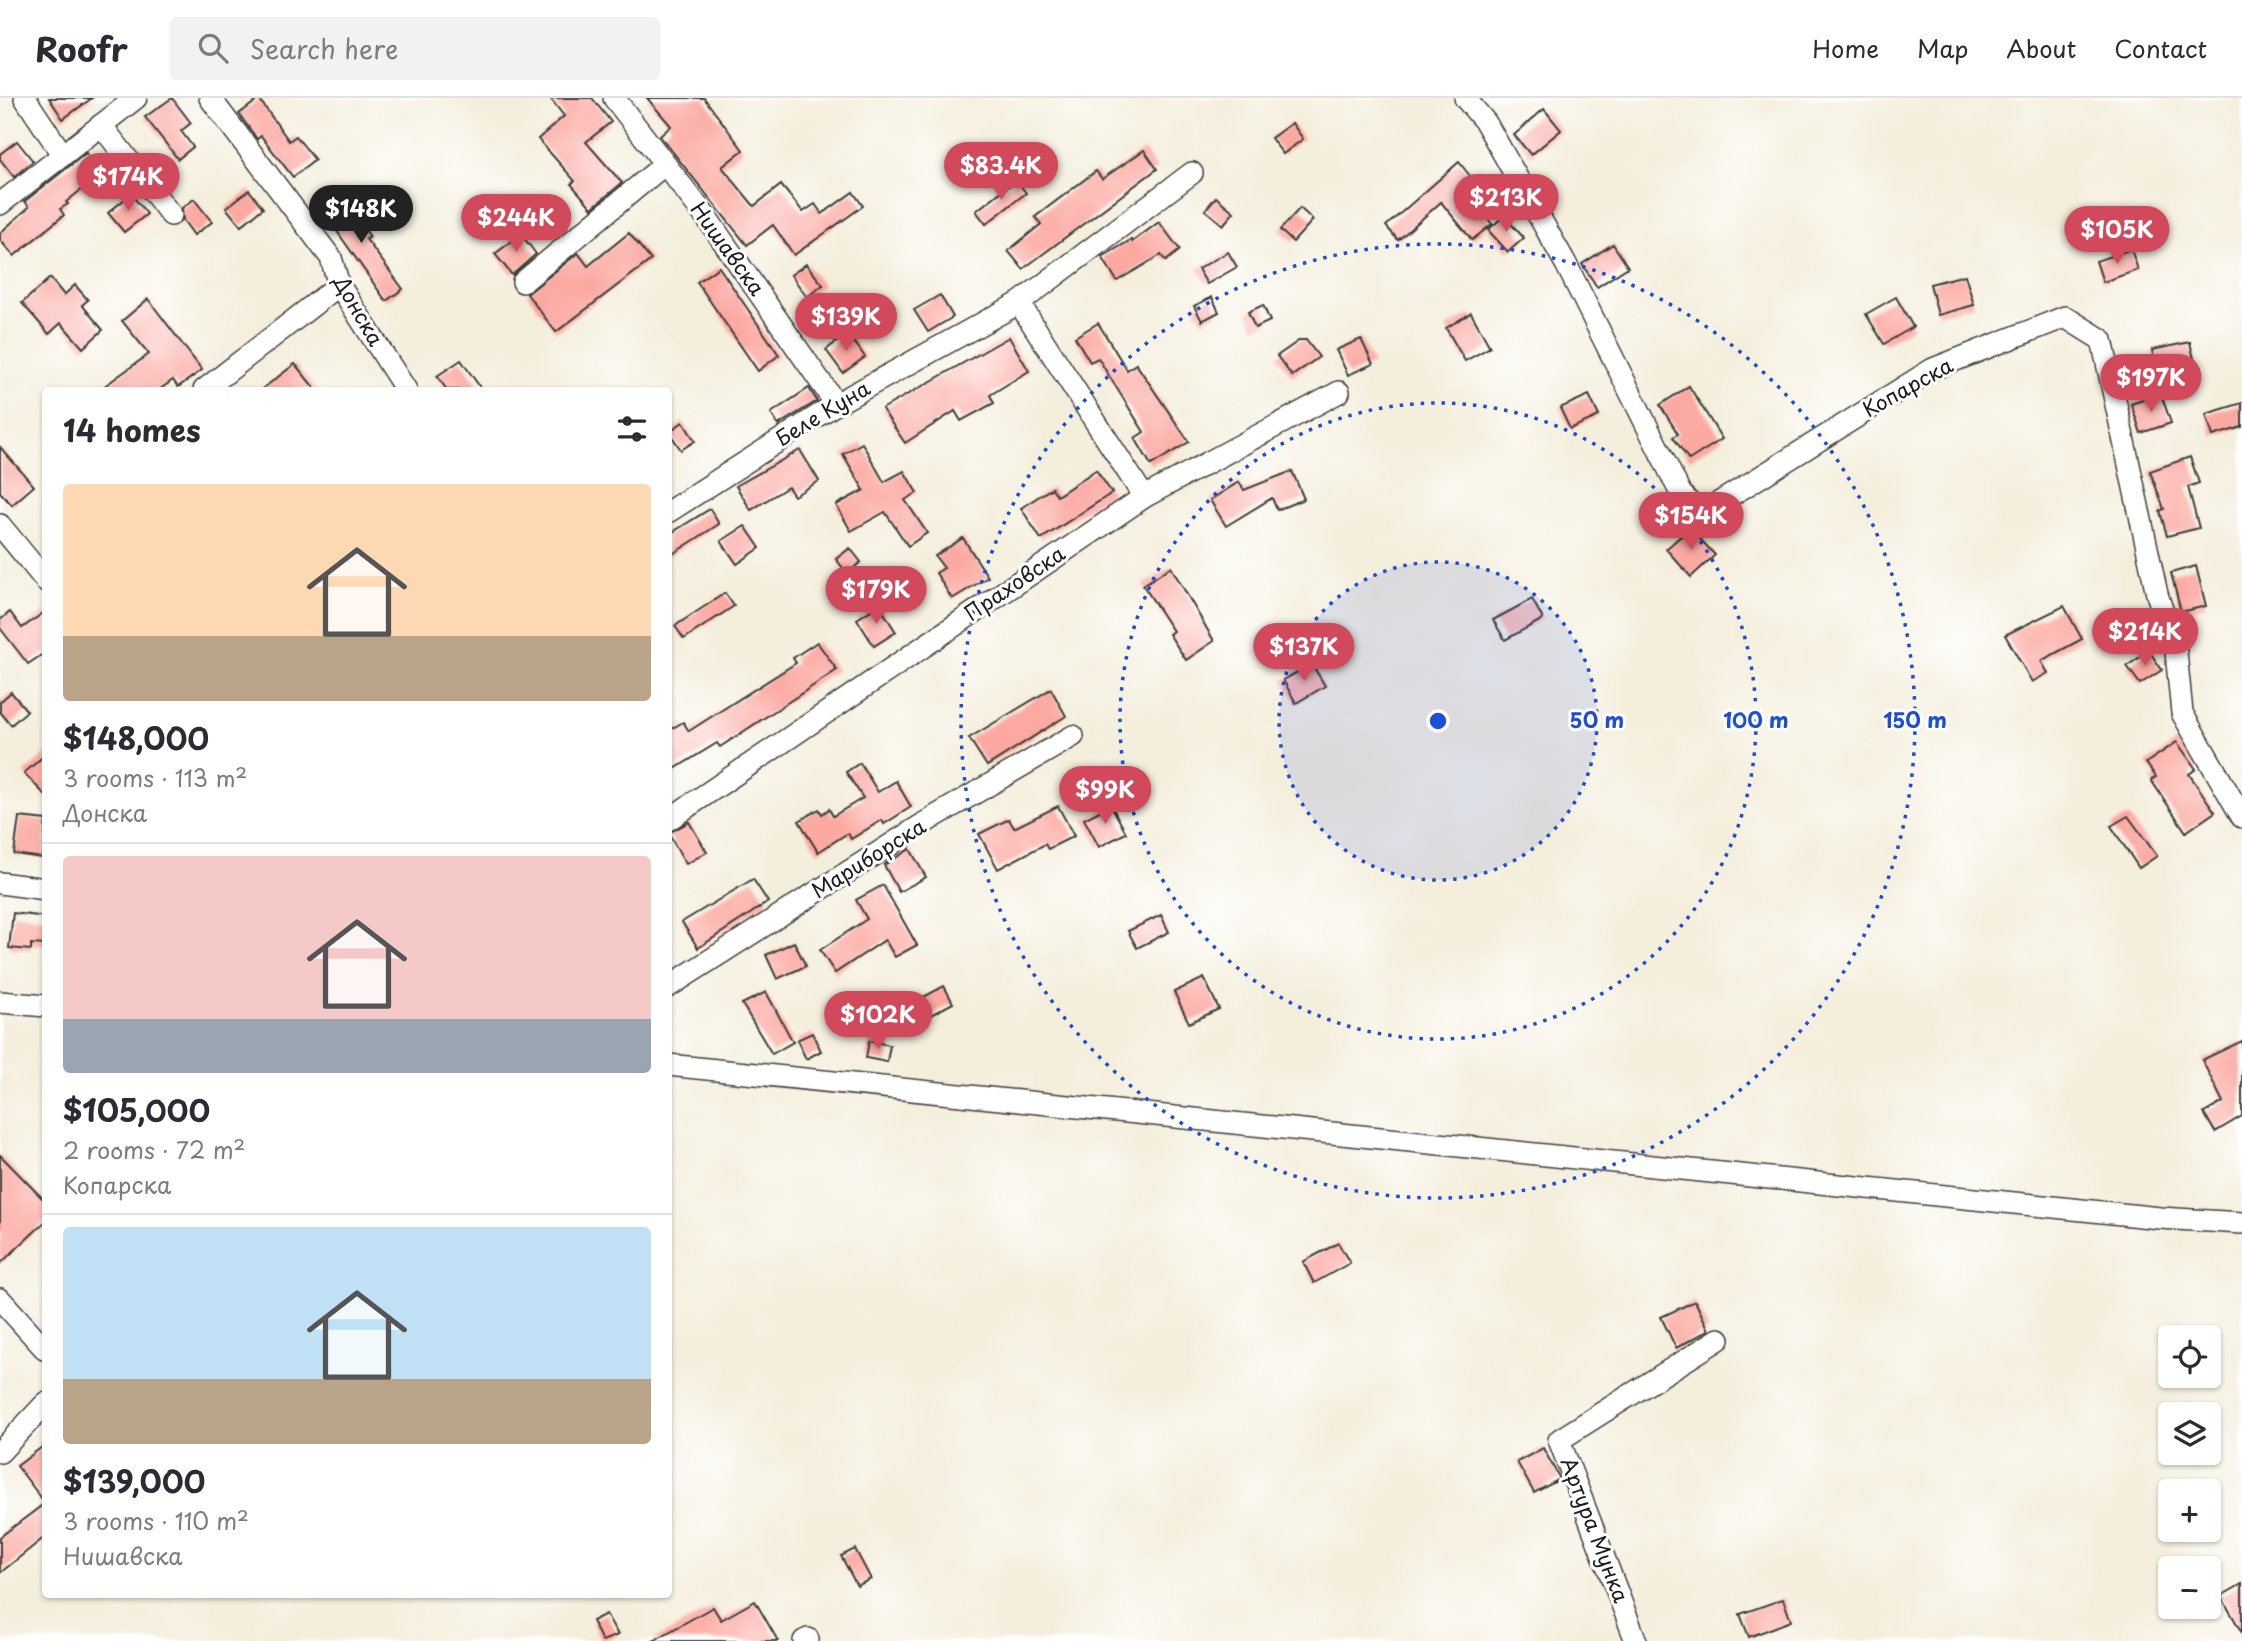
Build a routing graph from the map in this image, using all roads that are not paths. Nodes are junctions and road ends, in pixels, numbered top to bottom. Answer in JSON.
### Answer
{"nodes":[{"id":1,"x":25,"y":98,"type":"edge"},
{"id":2,"x":136,"y":98,"type":"edge"},
{"id":3,"x":210,"y":98,"type":"edge"},
{"id":4,"x":614,"y":98,"type":"edge"},
{"id":5,"x":1465,"y":98,"type":"edge"},
{"id":6,"x":100,"y":125,"type":"junction"},
{"id":7,"x":62,"y":154,"type":"junction"},
{"id":8,"x":665,"y":164,"type":"junction"},
{"id":9,"x":1192,"y":173,"type":"dead end"},
{"id":10,"x":0,"y":204,"type":"edge"},
{"id":11,"x":171,"y":215,"type":"dead end"},
{"id":12,"x":523,"y":282,"type":"dead end"},
{"id":13,"x":339,"y":285,"type":"junction"},
{"id":14,"x":1018,"y":303,"type":"junction"},
{"id":15,"x":208,"y":387,"type":"edge"},
{"id":16,"x":404,"y":387,"type":"edge"},
{"id":17,"x":1339,"y":392,"type":"dead end"},
{"id":18,"x":836,"y":404,"type":"junction"},
{"id":19,"x":1144,"y":497,"type":"junction"},
{"id":20,"x":672,"y":509,"type":"edge"},
{"id":21,"x":0,"y":524,"type":"edge"},
{"id":22,"x":42,"y":576,"type":"edge"},
{"id":23,"x":1073,"y":736,"type":"dead end"},
{"id":24,"x":672,"y":817,"type":"edge"},
{"id":25,"x":2242,"y":817,"type":"edge"},
{"id":26,"x":0,"y":883,"type":"edge"},
{"id":27,"x":42,"y":888,"type":"edge"},
{"id":28,"x":672,"y":984,"type":"edge"},
{"id":29,"x":0,"y":1002,"type":"edge"},
{"id":30,"x":42,"y":1006,"type":"edge"},
{"id":31,"x":672,"y":1065,"type":"edge"},
{"id":32,"x":2242,"y":1223,"type":"edge"},
{"id":33,"x":0,"y":1299,"type":"edge"},
{"id":34,"x":1719,"y":1339,"type":"dead end"},
{"id":35,"x":42,"y":1346,"type":"edge"},
{"id":36,"x":42,"y":1407,"type":"edge"},
{"id":37,"x":0,"y":1452,"type":"edge"},
{"id":38,"x":1636,"y":1641,"type":"edge"}],
"edges":[{"from":1,"to":7,"type":"street"},
{"from":2,"to":6,"type":"street"},
{"from":3,"to":13,"type":"street","name":"Донска"},
{"from":4,"to":8,"type":"street","name":"Нишавска"},
{"from":5,"to":25,"type":"street","name":"Копарска"},
{"from":6,"to":7,"type":"street"},
{"from":6,"to":11,"type":"street"},
{"from":7,"to":10,"type":"street"},
{"from":8,"to":12,"type":"street"},
{"from":8,"to":18,"type":"street","name":"Нишавска"},
{"from":9,"to":14,"type":"street","name":"Беле Куна"},
{"from":13,"to":15,"type":"street"},
{"from":13,"to":16,"type":"street","name":"Донска"},
{"from":14,"to":18,"type":"street","name":"Беле Куна"},
{"from":14,"to":19,"type":"street"},
{"from":17,"to":19,"type":"street","name":"Праховска"},
{"from":18,"to":20,"type":"street","name":"Беле Куна"},
{"from":19,"to":24,"type":"street","name":"Праховска"},
{"from":21,"to":22,"type":"street"},
{"from":23,"to":28,"type":"street","name":"Мариборска"},
{"from":26,"to":27,"type":"street"},
{"from":29,"to":30,"type":"street"},
{"from":31,"to":32,"type":"street"},
{"from":33,"to":35,"type":"street"},
{"from":34,"to":38,"type":"street","name":"Артура Мунка"},
{"from":36,"to":37,"type":"street"}]}
